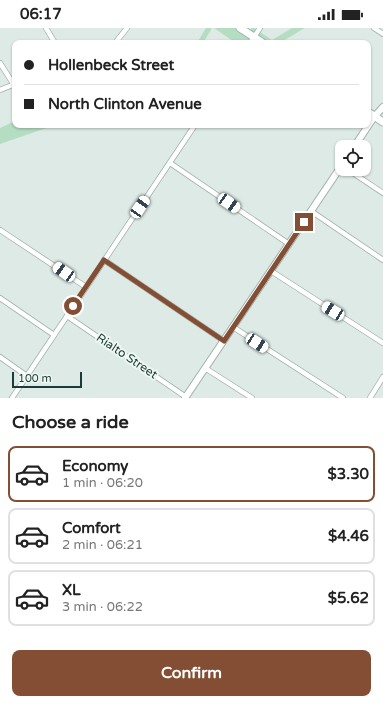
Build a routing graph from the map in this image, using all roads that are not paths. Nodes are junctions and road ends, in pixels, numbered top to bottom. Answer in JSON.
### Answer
{"nodes":[{"id":1,"x":46,"y":28,"type":"edge"},
{"id":2,"x":127,"y":28,"type":"edge"},
{"id":3,"x":240,"y":28,"type":"edge"},
{"id":4,"x":260,"y":28,"type":"edge"},
{"id":5,"x":374,"y":28,"type":"edge"},
{"id":6,"x":383,"y":34,"type":"edge"},
{"id":7,"x":53,"y":40,"type":"edge"},
{"id":8,"x":117,"y":40,"type":"edge"},
{"id":9,"x":252,"y":40,"type":"edge"},
{"id":10,"x":0,"y":63,"type":"edge"},
{"id":11,"x":12,"y":81,"type":"edge"},
{"id":12,"x":12,"y":85,"type":"edge"},
{"id":13,"x":0,"y":90,"type":"edge"},
{"id":14,"x":383,"y":107,"type":"edge"},
{"id":15,"x":371,"y":114,"type":"edge"},
{"id":16,"x":383,"y":122,"type":"edge"},
{"id":17,"x":193,"y":128,"type":"edge"},
{"id":18,"x":364,"y":128,"type":"edge"},
{"id":19,"x":358,"y":140,"type":"edge"},
{"id":20,"x":170,"y":163,"type":"junction"},
{"id":21,"x":335,"y":175,"type":"edge"},
{"id":22,"x":358,"y":176,"type":"edge"},
{"id":23,"x":383,"y":193,"type":"edge"},
{"id":24,"x":311,"y":211,"type":"junction"},
{"id":25,"x":0,"y":230,"type":"edge"},
{"id":26,"x":289,"y":244,"type":"junction"},
{"id":27,"x":104,"y":260,"type":"junction"},
{"id":28,"x":383,"y":260,"type":"edge"},
{"id":29,"x":271,"y":271,"type":"junction"},
{"id":30,"x":86,"y":288,"type":"junction"},
{"id":31,"x":0,"y":298,"type":"edge"},
{"id":32,"x":67,"y":316,"type":"junction"},
{"id":33,"x":233,"y":327,"type":"junction"},
{"id":34,"x":54,"y":335,"type":"junction"},
{"id":35,"x":224,"y":341,"type":"junction"},
{"id":36,"x":383,"y":343,"type":"edge"},
{"id":37,"x":0,"y":357,"type":"edge"},
{"id":38,"x":205,"y":368,"type":"junction"},
{"id":39,"x":27,"y":376,"type":"junction"},
{"id":40,"x":383,"y":378,"type":"edge"},
{"id":41,"x":186,"y":397,"type":"edge"},
{"id":42,"x":12,"y":398,"type":"edge"},
{"id":43,"x":252,"y":398,"type":"edge"},
{"id":44,"x":343,"y":398,"type":"edge"},
{"id":45,"x":370,"y":398,"type":"edge"}],
"edges":[{"from":1,"to":7,"type":"street"},
{"from":2,"to":8,"type":"street"},
{"from":3,"to":9,"type":"main road"},
{"from":4,"to":9,"type":"street"},
{"from":5,"to":6,"type":"street"},
{"from":10,"to":11,"type":"street"},
{"from":12,"to":13,"type":"street"},
{"from":14,"to":15,"type":"street"},
{"from":15,"to":16,"type":"main road"},
{"from":17,"to":20,"type":"street"},
{"from":18,"to":19,"type":"street"},
{"from":20,"to":26,"type":"street"},
{"from":20,"to":27,"type":"street"},
{"from":21,"to":24,"type":"street"},
{"from":22,"to":23,"type":"street"},
{"from":24,"to":26,"type":"street"},
{"from":24,"to":28,"type":"street"},
{"from":25,"to":30,"type":"street"},
{"from":26,"to":29,"type":"street"},
{"from":27,"to":30,"type":"street"},
{"from":27,"to":35,"type":"street"},
{"from":29,"to":33,"type":"street"},
{"from":29,"to":36,"type":"street"},
{"from":30,"to":32,"type":"street"},
{"from":31,"to":34,"type":"street"},
{"from":32,"to":34,"type":"street"},
{"from":32,"to":41,"type":"street","name":"Rialto Street"},
{"from":33,"to":35,"type":"street"},
{"from":33,"to":44,"type":"street"},
{"from":34,"to":39,"type":"street"},
{"from":35,"to":38,"type":"street"},
{"from":37,"to":39,"type":"street"},
{"from":38,"to":41,"type":"street"},
{"from":38,"to":43,"type":"street"},
{"from":39,"to":42,"type":"street"},
{"from":40,"to":45,"type":"street"}]}
